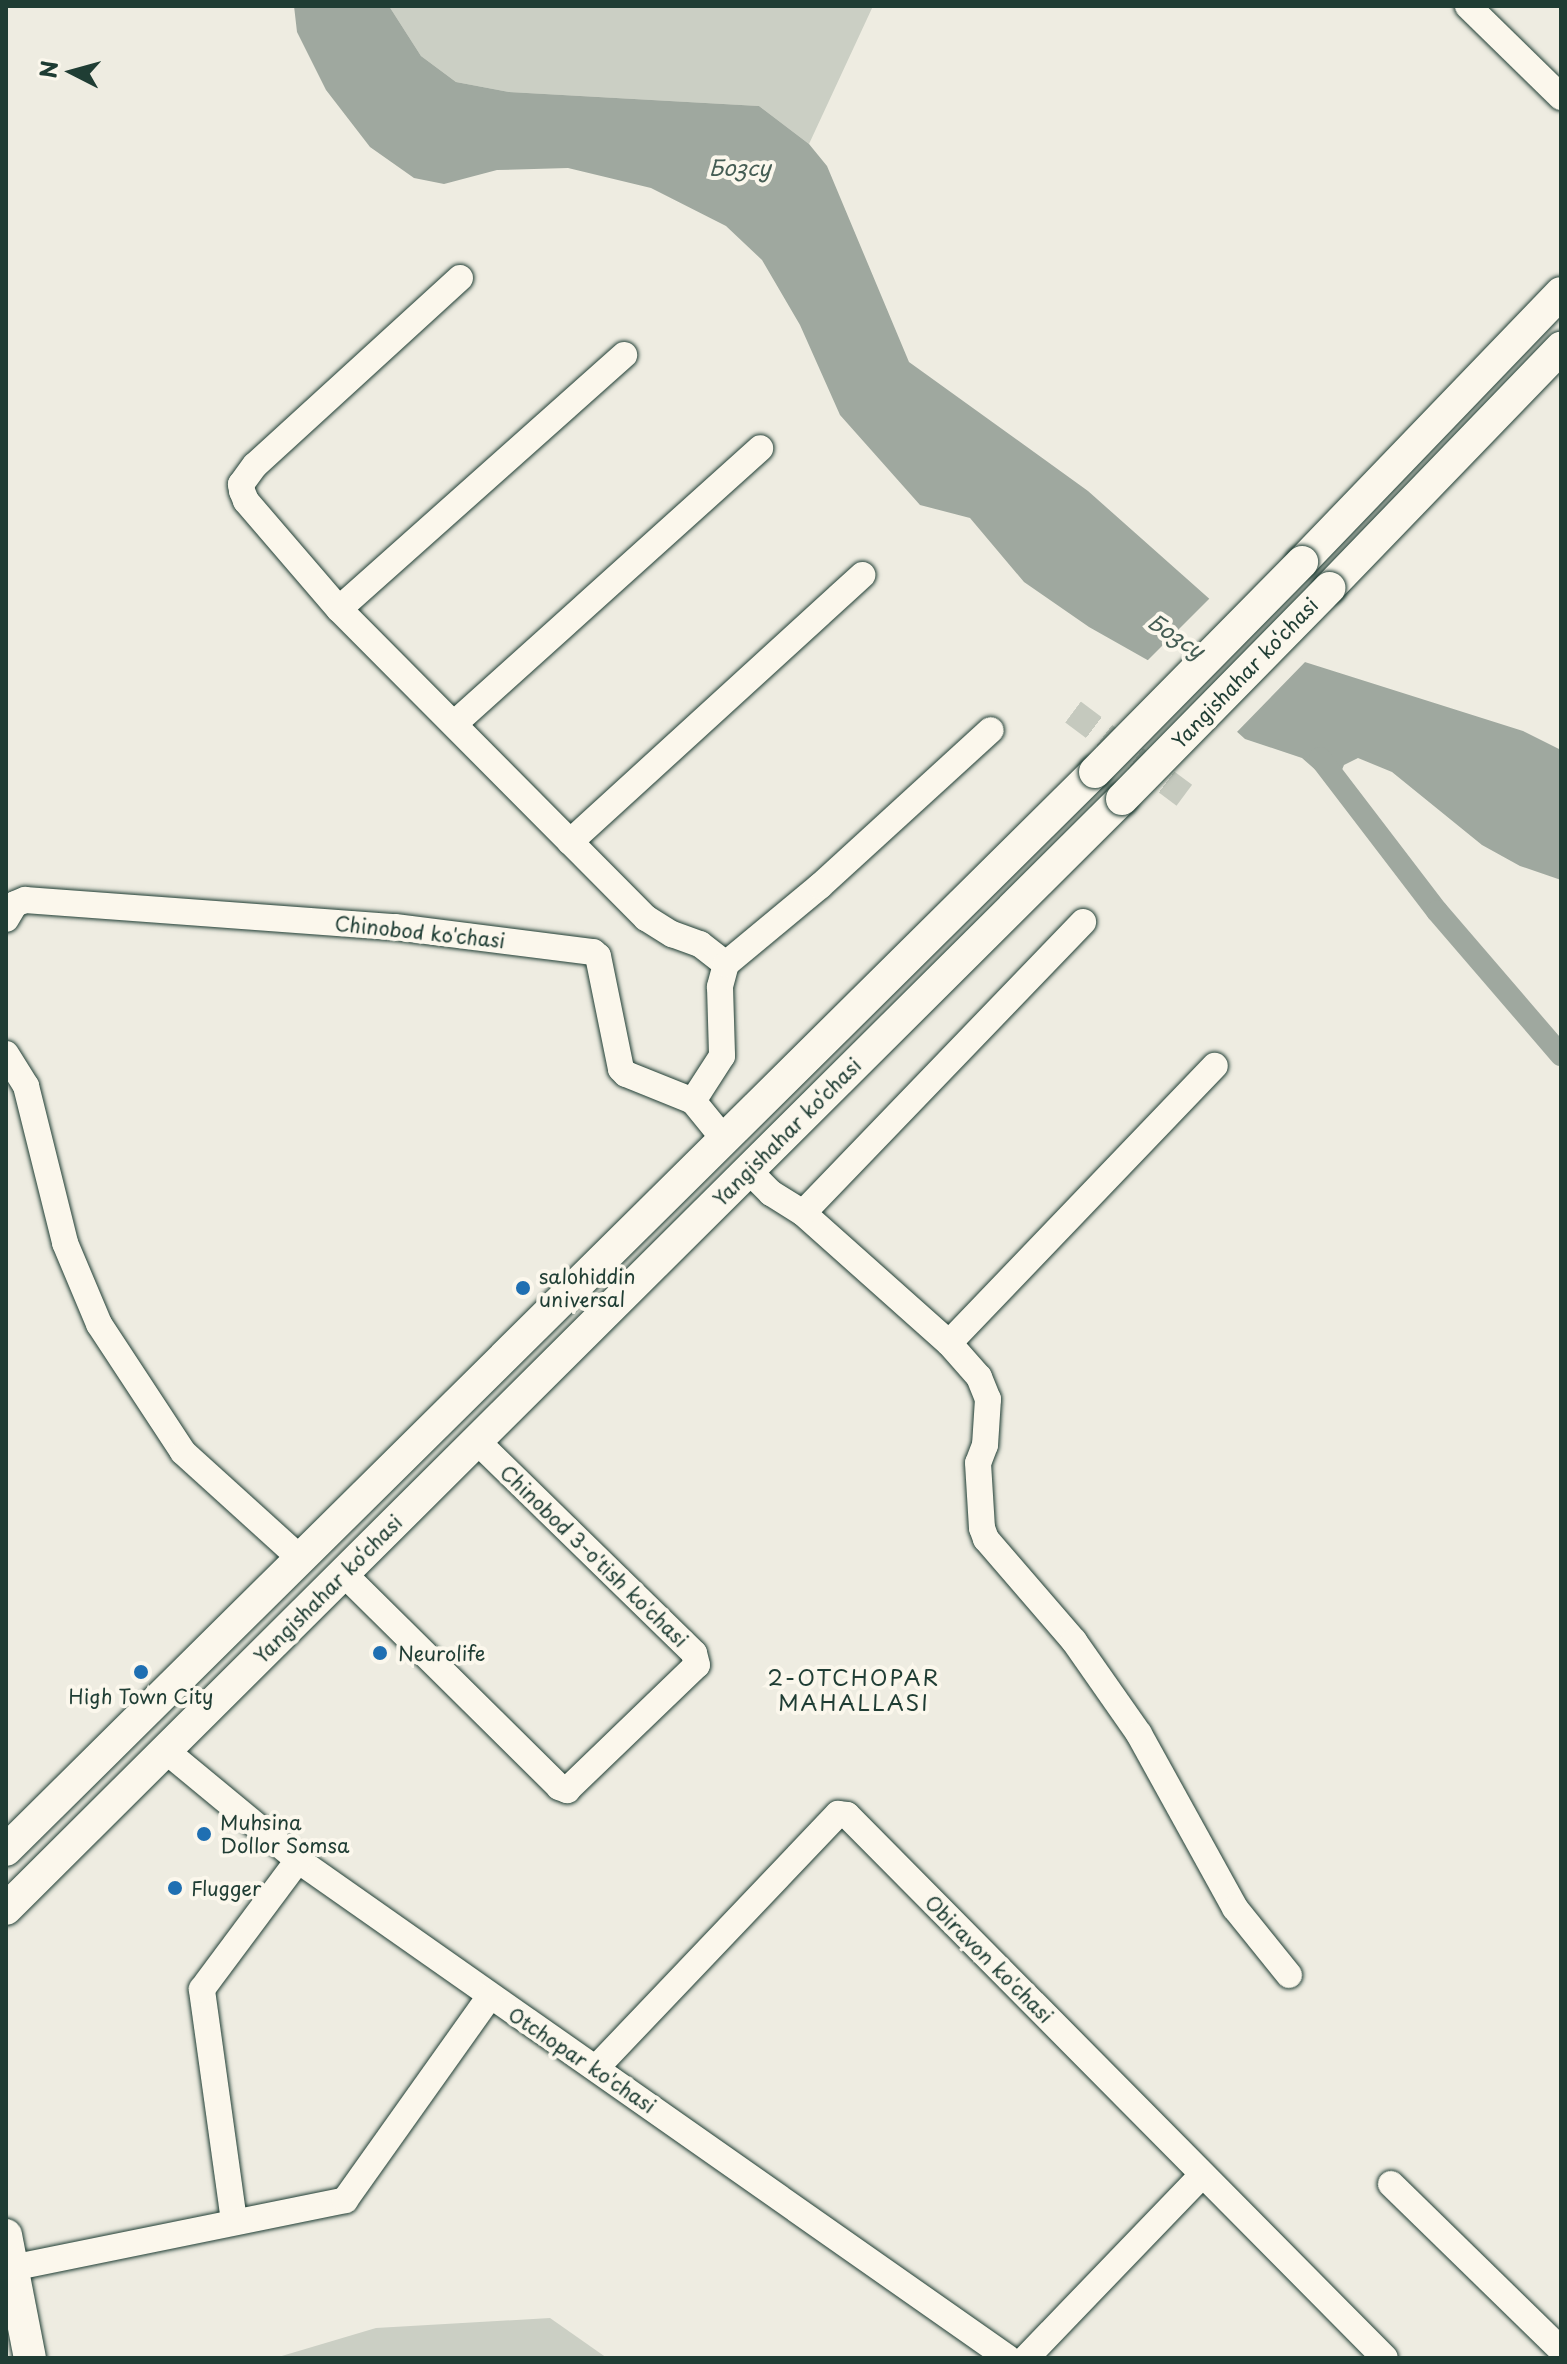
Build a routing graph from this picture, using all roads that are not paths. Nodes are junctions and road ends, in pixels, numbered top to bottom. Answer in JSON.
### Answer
{"nodes":[{"id":1,"x":1468,"y":6,"type":"edge"},
{"id":2,"x":1561,"y":97,"type":"edge"},
{"id":3,"x":460,"y":278,"type":"dead end"},
{"id":4,"x":1561,"y":293,"type":"edge"},
{"id":5,"x":1561,"y":348,"type":"edge"},
{"id":6,"x":624,"y":355,"type":"dead end"},
{"id":7,"x":760,"y":448,"type":"dead end"},
{"id":8,"x":862,"y":575,"type":"dead end"},
{"id":9,"x":339,"y":609,"type":"junction"},
{"id":10,"x":454,"y":724,"type":"junction"},
{"id":11,"x":991,"y":730,"type":"dead end"},
{"id":12,"x":570,"y":842,"type":"junction"},
{"id":13,"x":6,"y":919,"type":"edge"},
{"id":14,"x":1083,"y":922,"type":"dead end"},
{"id":15,"x":726,"y":964,"type":"junction"},
{"id":16,"x":6,"y":1054,"type":"edge"},
{"id":17,"x":1215,"y":1066,"type":"dead end"},
{"id":18,"x":693,"y":1101,"type":"junction"},
{"id":19,"x":724,"y":1139,"type":"junction"},
{"id":20,"x":748,"y":1170,"type":"junction"},
{"id":21,"x":803,"y":1213,"type":"junction"},
{"id":22,"x":521,"y":1340,"type":"junction"},
{"id":23,"x":949,"y":1343,"type":"junction"},
{"id":24,"x":550,"y":1367,"type":"junction"},
{"id":25,"x":477,"y":1441,"type":"junction"},
{"id":26,"x":379,"y":1481,"type":"junction"},
{"id":27,"x":408,"y":1509,"type":"junction"},
{"id":28,"x":301,"y":1559,"type":"junction"},
{"id":29,"x":343,"y":1573,"type":"junction"},
{"id":30,"x":165,"y":1750,"type":"junction"},
{"id":31,"x":6,"y":1850,"type":"edge"},
{"id":32,"x":298,"y":1860,"type":"junction"},
{"id":33,"x":6,"y":1909,"type":"edge"},
{"id":34,"x":1289,"y":1975,"type":"dead end"},
{"id":35,"x":489,"y":1997,"type":"junction"},
{"id":36,"x":596,"y":2068,"type":"junction"},
{"id":37,"x":1202,"y":2175,"type":"junction"},
{"id":38,"x":1391,"y":2184,"type":"dead end"},
{"id":39,"x":234,"y":2221,"type":"junction"},
{"id":40,"x":6,"y":2235,"type":"edge"},
{"id":41,"x":12,"y":2268,"type":"junction"},
{"id":42,"x":1561,"y":2350,"type":"edge"},
{"id":43,"x":30,"y":2358,"type":"edge"},
{"id":44,"x":1008,"y":2358,"type":"edge"},
{"id":45,"x":1026,"y":2358,"type":"edge"},
{"id":46,"x":1385,"y":2358,"type":"edge"}],
"edges":[{"from":1,"to":2,"type":"street"},
{"from":3,"to":9,"type":"street"},
{"from":4,"to":19,"type":"main road","name":"Yangishahar ko‘chasi","bridge":true},
{"from":5,"to":20,"type":"main road","name":"Yangishahar ko‘chasi","bridge":true},
{"from":6,"to":9,"type":"street"},
{"from":7,"to":10,"type":"street"},
{"from":8,"to":12,"type":"street"},
{"from":9,"to":10,"type":"street"},
{"from":10,"to":12,"type":"street"},
{"from":11,"to":15,"type":"street"},
{"from":12,"to":15,"type":"street"},
{"from":13,"to":18,"type":"street","name":"Chinobod ko'chasi"},
{"from":14,"to":21,"type":"street"},
{"from":15,"to":18,"type":"street"},
{"from":16,"to":28,"type":"street"},
{"from":17,"to":23,"type":"street"},
{"from":18,"to":19,"type":"street","name":"Chinobod ko'chasi"},
{"from":19,"to":22,"type":"main road","name":"Yangishahar ko‘chasi"},
{"from":20,"to":21,"type":"street"},
{"from":20,"to":24,"type":"main road","name":"Yangishahar ko‘chasi"},
{"from":21,"to":23,"type":"street"},
{"from":22,"to":24,"type":"main road"},
{"from":22,"to":26,"type":"main road","name":"Yangishahar ko‘chasi"},
{"from":23,"to":34,"type":"street"},
{"from":24,"to":25,"type":"main road","name":"Yangishahar ko‘chasi"},
{"from":25,"to":27,"type":"main road","name":"Yangishahar ko‘chasi"},
{"from":25,"to":29,"type":"street","name":"Chinobod 3-o'tish ko'chasi"},
{"from":26,"to":27,"type":"main road"},
{"from":26,"to":28,"type":"main road","name":"Yangishahar ko‘chasi"},
{"from":27,"to":29,"type":"main road","name":"Yangishahar ko‘chasi"},
{"from":28,"to":31,"type":"main road","name":"Yangishahar ko‘chasi"},
{"from":29,"to":30,"type":"main road","name":"Yangishahar ko‘chasi"},
{"from":30,"to":32,"type":"street","name":"Otchopar ko'chasi"},
{"from":30,"to":33,"type":"main road","name":"Yangishahar ko‘chasi"},
{"from":32,"to":35,"type":"street","name":"Otchopar ko'chasi"},
{"from":32,"to":39,"type":"street"},
{"from":35,"to":36,"type":"street","name":"Otchopar ko'chasi"},
{"from":35,"to":39,"type":"street"},
{"from":36,"to":37,"type":"street","name":"Obiravon ko'chasi"},
{"from":36,"to":44,"type":"street","name":"Otchopar ko'chasi"},
{"from":37,"to":45,"type":"street"},
{"from":37,"to":46,"type":"street","name":"Obiravon ko'chasi"},
{"from":38,"to":42,"type":"street"},
{"from":39,"to":41,"type":"street"},
{"from":40,"to":41,"type":"main road"},
{"from":41,"to":43,"type":"main road"}]}
